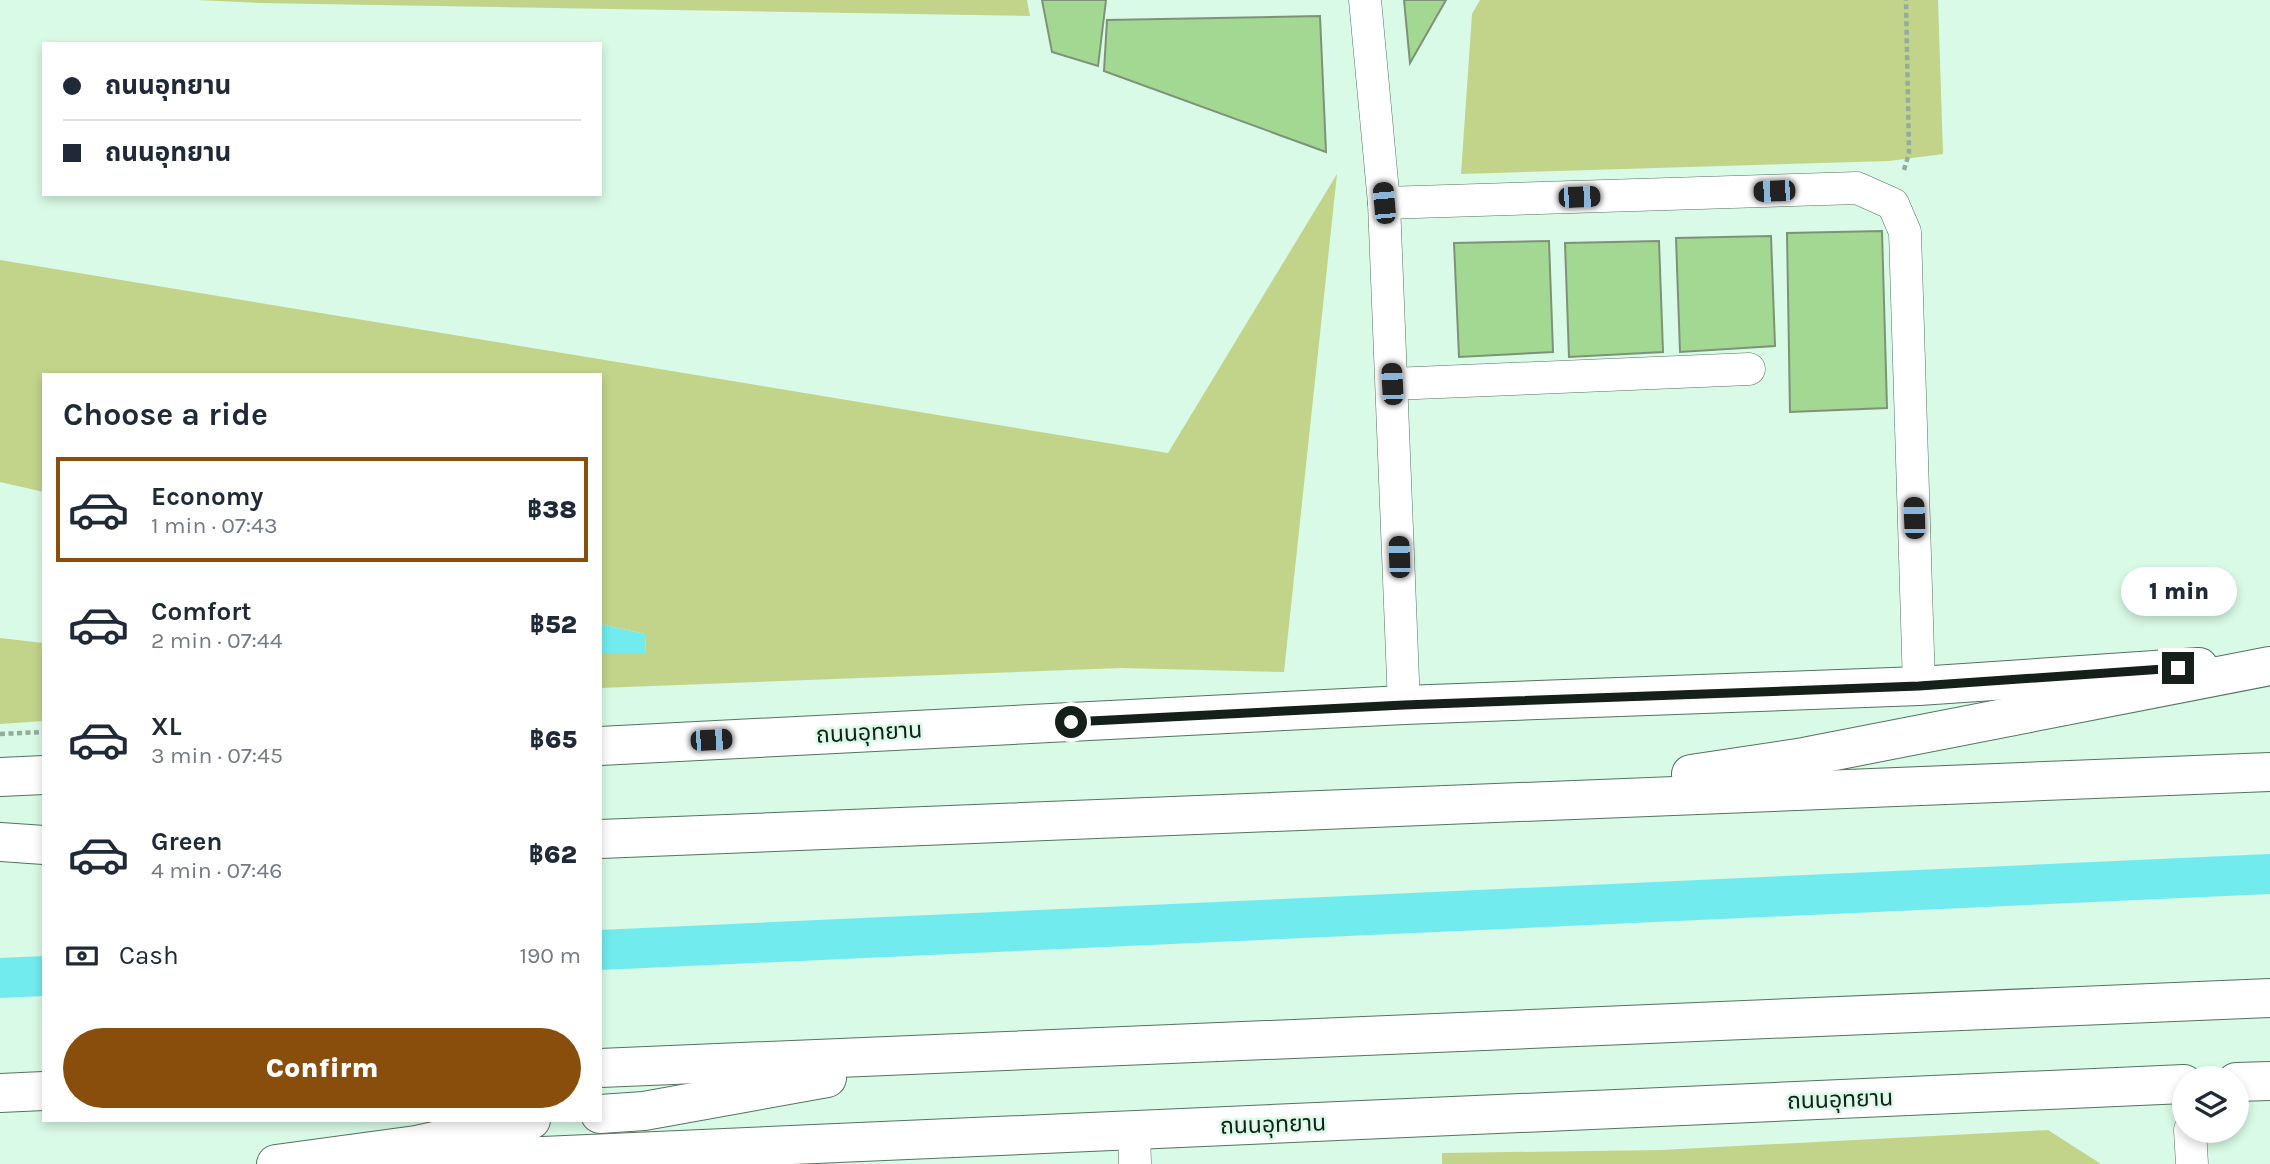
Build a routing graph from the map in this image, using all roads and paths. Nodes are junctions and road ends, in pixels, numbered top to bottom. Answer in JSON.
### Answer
{"nodes":[{"id":1,"x":1365,"y":0,"type":"edge"},
{"id":2,"x":1906,"y":0,"type":"edge"},
{"id":3,"x":1384,"y":203,"type":"junction"},
{"id":4,"x":1894,"y":204,"type":"junction"},
{"id":5,"x":1749,"y":369,"type":"dead end"},
{"id":6,"x":1392,"y":384,"type":"junction"},
{"id":7,"x":2270,"y":664,"type":"edge"},
{"id":8,"x":1919,"y":686,"type":"junction"},
{"id":9,"x":1404,"y":705,"type":"junction"},
{"id":10,"x":42,"y":732,"type":"edge"},
{"id":11,"x":0,"y":733,"type":"edge"},
{"id":12,"x":602,"y":746,"type":"edge"},
{"id":13,"x":2270,"y":772,"type":"edge"},
{"id":14,"x":42,"y":775,"type":"edge"},
{"id":15,"x":0,"y":777,"type":"edge"},
{"id":16,"x":1488,"y":803,"type":"junction"},
{"id":17,"x":602,"y":839,"type":"edge"},
{"id":18,"x":0,"y":842,"type":"edge"},
{"id":19,"x":42,"y":845,"type":"edge"},
{"id":20,"x":42,"y":862,"type":"edge"},
{"id":21,"x":0,"y":863,"type":"edge"},
{"id":22,"x":2270,"y":998,"type":"edge"},
{"id":23,"x":1062,"y":1048,"type":"junction"},
{"id":24,"x":602,"y":1068,"type":"edge"},
{"id":25,"x":2270,"y":1081,"type":"edge"},
{"id":26,"x":2249,"y":1082,"type":"edge"},
{"id":27,"x":2172,"y":1085,"type":"edge"},
{"id":28,"x":42,"y":1091,"type":"edge"},
{"id":29,"x":0,"y":1093,"type":"edge"},
{"id":30,"x":602,"y":1114,"type":"edge"},
{"id":31,"x":522,"y":1122,"type":"edge"},
{"id":32,"x":2191,"y":1143,"type":"edge"},
{"id":33,"x":1134,"y":1147,"type":"edge"},
{"id":34,"x":276,"y":1164,"type":"edge"},
{"id":35,"x":363,"y":1164,"type":"edge"},
{"id":36,"x":2192,"y":1164,"type":"edge"}],
"edges":[{"from":1,"to":3,"type":"street"},
{"from":2,"to":4,"type":"path"},
{"from":3,"to":4,"type":"street"},
{"from":3,"to":6,"type":"street"},
{"from":4,"to":8,"type":"street"},
{"from":5,"to":6,"type":"street"},
{"from":6,"to":9,"type":"street"},
{"from":7,"to":8,"type":"main road","name":"ถนนอุทยาน"},
{"from":7,"to":16,"type":"main road"},
{"from":8,"to":9,"type":"main road","name":"ถนนอุทยาน"},
{"from":9,"to":12,"type":"main road","name":"ถนนอุทยาน"},
{"from":10,"to":11,"type":"path"},
{"from":13,"to":16,"type":"main road"},
{"from":14,"to":15,"type":"main road"},
{"from":16,"to":17,"type":"main road"},
{"from":18,"to":19,"type":"main road"},
{"from":20,"to":21,"type":"main road"},
{"from":22,"to":23,"type":"main road"},
{"from":23,"to":24,"type":"main road"},
{"from":23,"to":30,"type":"main road"},
{"from":25,"to":26,"type":"main road"},
{"from":27,"to":33,"type":"main road","name":"ถนนอุทยาน"},
{"from":28,"to":29,"type":"main road"},
{"from":31,"to":34,"type":"main road"},
{"from":32,"to":36,"type":"street"},
{"from":33,"to":35,"type":"main road","name":"ถนนอุทยาน"}]}
